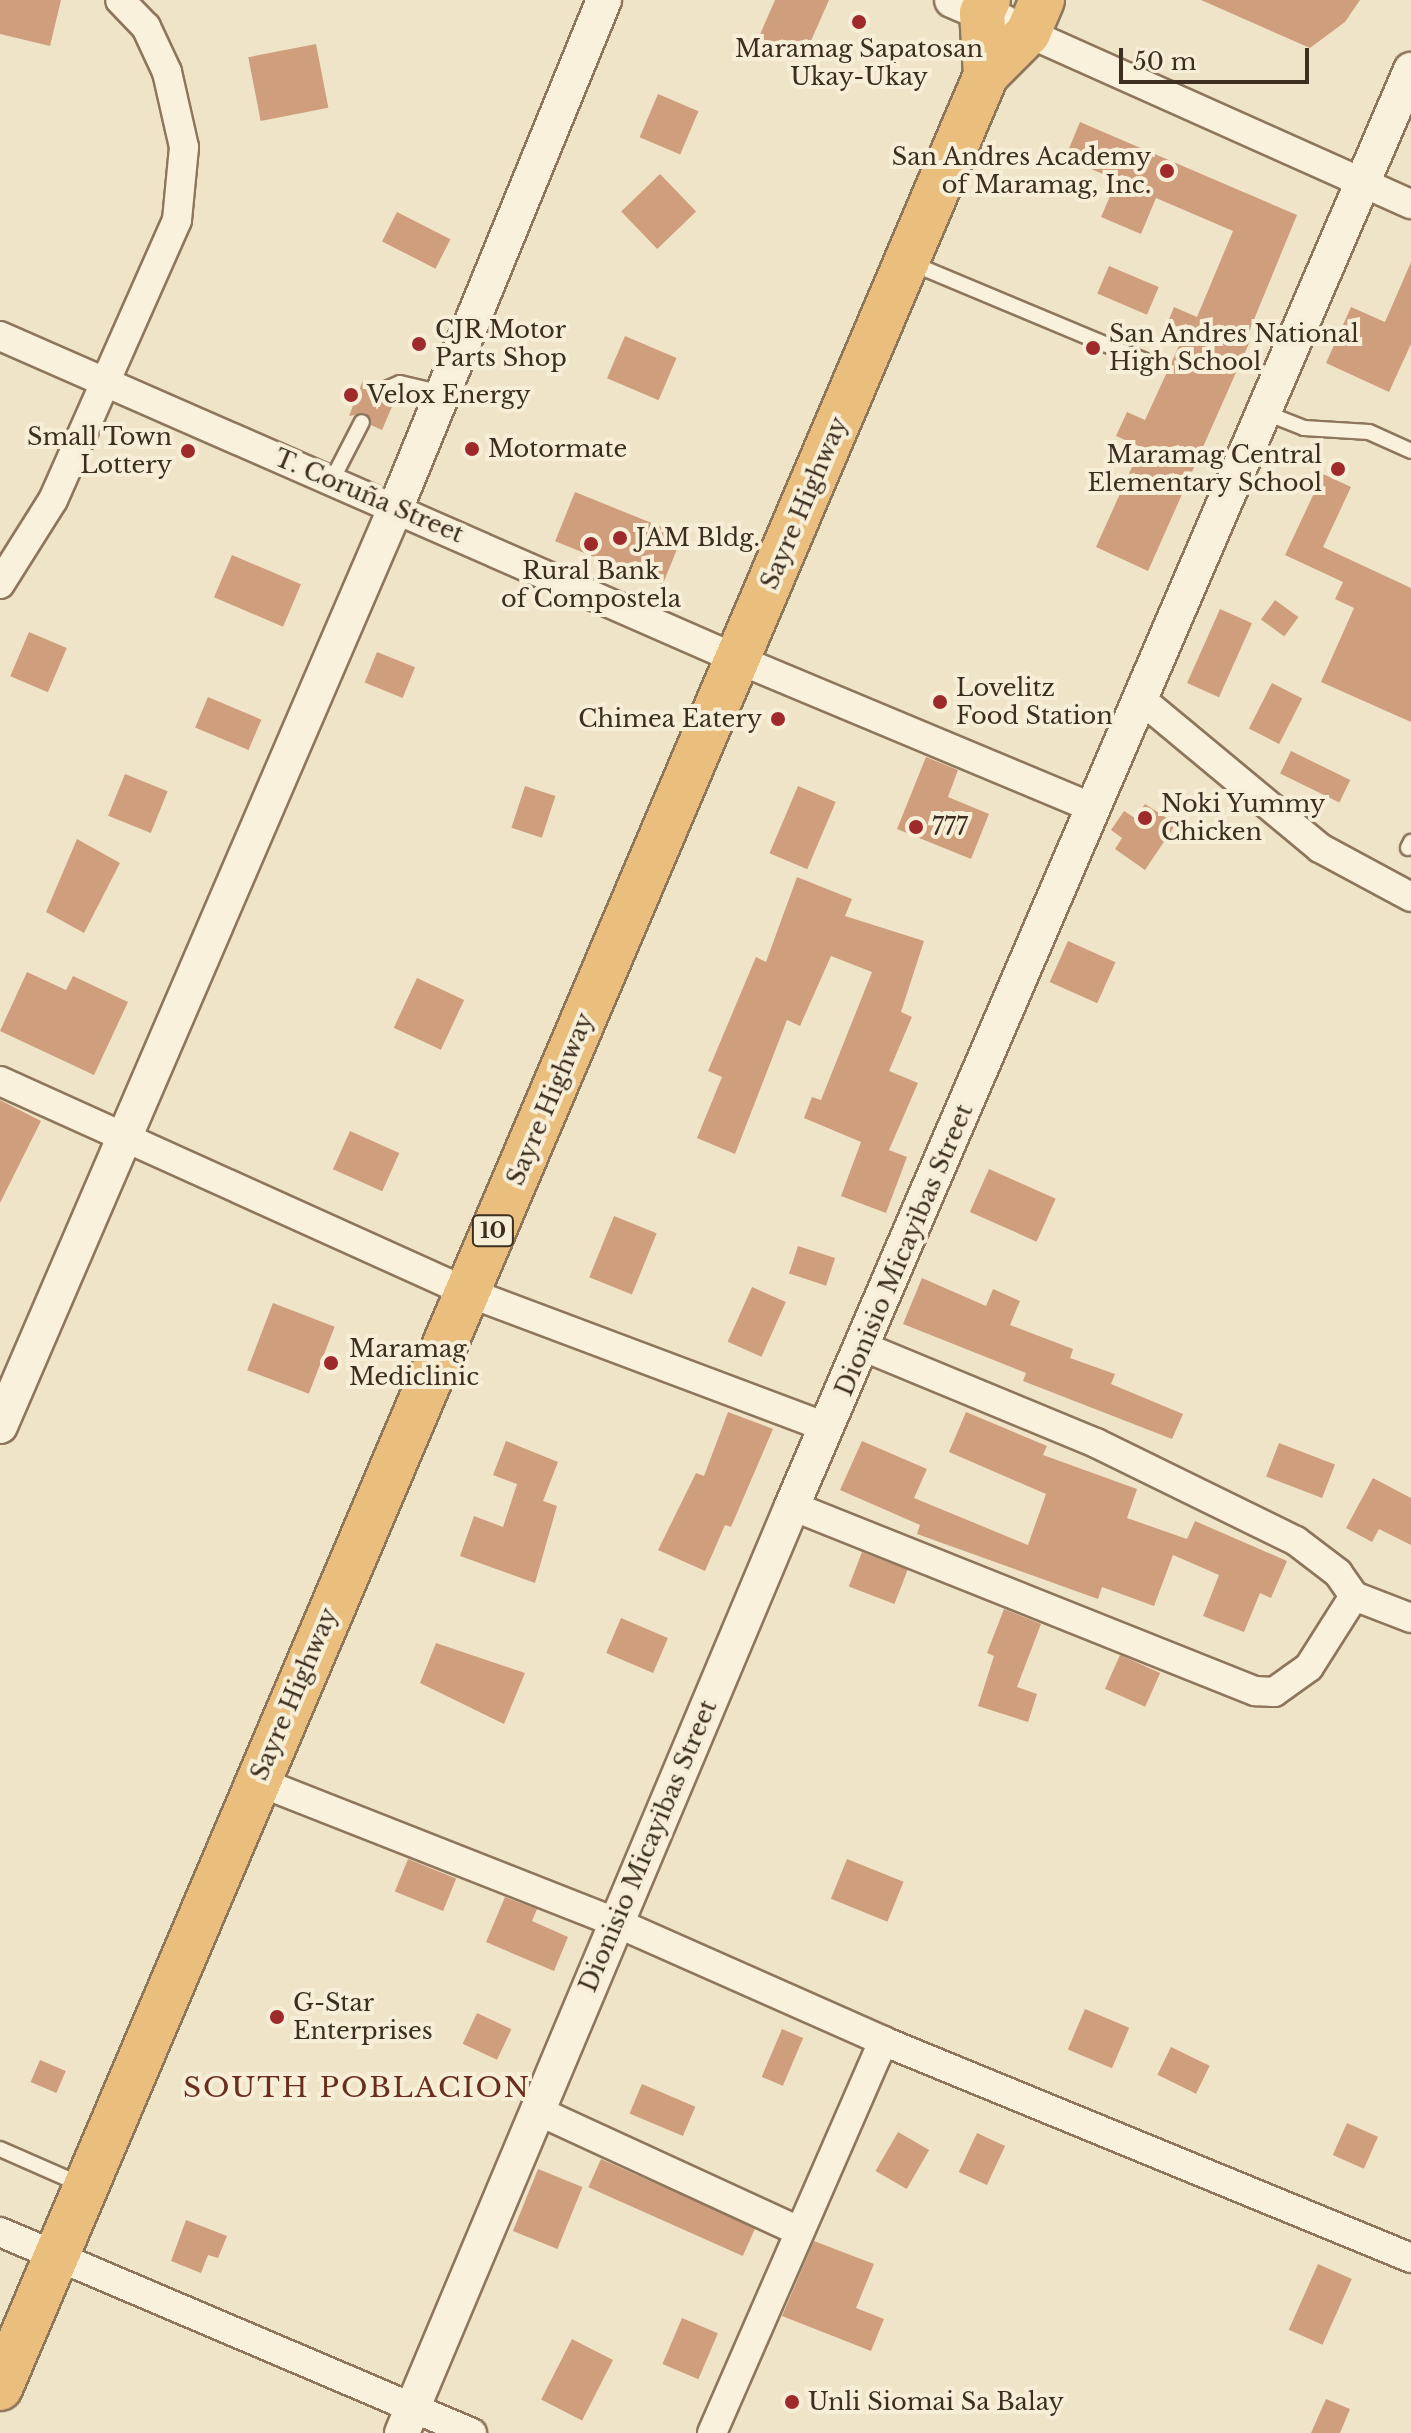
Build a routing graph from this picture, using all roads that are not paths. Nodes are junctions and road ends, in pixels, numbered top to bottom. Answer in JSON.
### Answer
{"nodes":[{"id":1,"x":120,"y":0,"type":"edge"},
{"id":2,"x":604,"y":0,"type":"edge"},
{"id":3,"x":974,"y":4,"type":"edge"},
{"id":4,"x":1035,"y":16,"type":"edge"},
{"id":5,"x":1411,"y":70,"type":"edge"},
{"id":6,"x":986,"y":75,"type":"junction"},
{"id":7,"x":1363,"y":183,"type":"junction"},
{"id":8,"x":1411,"y":204,"type":"edge"},
{"id":9,"x":907,"y":261,"type":"junction"},
{"id":10,"x":0,"y":336,"type":"edge"},
{"id":11,"x":1145,"y":361,"type":"dead end"},
{"id":12,"x":108,"y":384,"type":"junction"},
{"id":13,"x":384,"y":390,"type":"dead end"},
{"id":14,"x":443,"y":393,"type":"junction"},
{"id":15,"x":1266,"y":413,"type":"junction"},
{"id":16,"x":362,"y":422,"type":"dead end"},
{"id":17,"x":1411,"y":451,"type":"edge"},
{"id":18,"x":332,"y":480,"type":"junction"},
{"id":19,"x":396,"y":507,"type":"junction"},
{"id":20,"x":0,"y":584,"type":"edge"},
{"id":21,"x":737,"y":659,"type":"junction"},
{"id":22,"x":1143,"y":701,"type":"junction"},
{"id":23,"x":1095,"y":809,"type":"junction"},
{"id":24,"x":1411,"y":897,"type":"edge"},
{"id":25,"x":0,"y":1081,"type":"edge"},
{"id":26,"x":122,"y":1138,"type":"junction"},
{"id":27,"x":467,"y":1292,"type":"junction"},
{"id":28,"x":862,"y":1346,"type":"junction"},
{"id":29,"x":0,"y":1426,"type":"edge"},
{"id":30,"x":827,"y":1427,"type":"junction"},
{"id":31,"x":792,"y":1506,"type":"junction"},
{"id":32,"x":1354,"y":1596,"type":"junction"},
{"id":33,"x":1411,"y":1618,"type":"edge"},
{"id":34,"x":257,"y":1781,"type":"junction"},
{"id":35,"x":615,"y":1922,"type":"junction"},
{"id":36,"x":883,"y":2041,"type":"junction"},
{"id":37,"x":538,"y":2111,"type":"junction"},
{"id":38,"x":0,"y":2149,"type":"edge"},
{"id":39,"x":86,"y":2186,"type":"junction"},
{"id":40,"x":797,"y":2230,"type":"junction"},
{"id":41,"x":0,"y":2232,"type":"edge"},
{"id":42,"x":56,"y":2257,"type":"junction"},
{"id":43,"x":1411,"y":2258,"type":"edge"},
{"id":44,"x":0,"y":2388,"type":"edge"},
{"id":45,"x":407,"y":2420,"type":"edge"},
{"id":46,"x":472,"y":2433,"type":"edge"},
{"id":47,"x":712,"y":2433,"type":"edge"}],
"edges":[{"from":1,"to":12,"type":"street"},
{"from":2,"to":14,"type":"street"},
{"from":3,"to":4,"type":"street"},
{"from":3,"to":6,"type":"highway","name":"Sayre Highway","number":"10"},
{"from":4,"to":6,"type":"highway","name":"Sayre Highway","number":"10"},
{"from":4,"to":7,"type":"street"},
{"from":5,"to":7,"type":"street","name":"Dionisio Micayibas Street"},
{"from":6,"to":9,"type":"highway","name":"Sayre Highway","number":"10"},
{"from":7,"to":8,"type":"street"},
{"from":7,"to":15,"type":"street","name":"Dionisio Micayibas Street"},
{"from":9,"to":11,"type":"lane"},
{"from":9,"to":21,"type":"highway","name":"Sayre Highway","number":"10"},
{"from":10,"to":12,"type":"street","name":"T. Coruña Street"},
{"from":12,"to":18,"type":"street","name":"T. Coruña Street"},
{"from":12,"to":20,"type":"street"},
{"from":13,"to":14,"type":"lane"},
{"from":14,"to":19,"type":"street"},
{"from":15,"to":17,"type":"lane"},
{"from":15,"to":22,"type":"street","name":"Dionisio Micayibas Street"},
{"from":16,"to":18,"type":"lane"},
{"from":18,"to":19,"type":"street","name":"T. Coruña Street"},
{"from":19,"to":21,"type":"street","name":"T. Coruña Street"},
{"from":19,"to":26,"type":"street"},
{"from":21,"to":23,"type":"street","name":"T. Coruña Street"},
{"from":21,"to":27,"type":"highway","name":"Sayre Highway","number":"10"},
{"from":22,"to":23,"type":"street","name":"Dionisio Micayibas Street"},
{"from":22,"to":24,"type":"street"},
{"from":23,"to":28,"type":"street","name":"Dionisio Micayibas Street"},
{"from":25,"to":26,"type":"street"},
{"from":26,"to":27,"type":"street"},
{"from":26,"to":29,"type":"street"},
{"from":27,"to":30,"type":"street"},
{"from":27,"to":34,"type":"highway","name":"Sayre Highway","number":"10"},
{"from":28,"to":30,"type":"street","name":"Dionisio Micayibas Street"},
{"from":28,"to":32,"type":"street"},
{"from":30,"to":31,"type":"street","name":"Dionisio Micayibas Street"},
{"from":31,"to":32,"type":"street"},
{"from":31,"to":35,"type":"street","name":"Dionisio Micayibas Street"},
{"from":32,"to":33,"type":"street"},
{"from":34,"to":35,"type":"street"},
{"from":34,"to":39,"type":"highway","name":"Sayre Highway","number":"10"},
{"from":35,"to":36,"type":"street"},
{"from":35,"to":37,"type":"street","name":"Dionisio Micayibas Street"},
{"from":36,"to":40,"type":"street"},
{"from":36,"to":43,"type":"street"},
{"from":37,"to":40,"type":"street"},
{"from":37,"to":45,"type":"street","name":"Dionisio Micayibas Street"},
{"from":38,"to":39,"type":"lane"},
{"from":39,"to":42,"type":"highway","name":"Sayre Highway","number":"10"},
{"from":40,"to":47,"type":"street"},
{"from":41,"to":42,"type":"street"},
{"from":42,"to":44,"type":"highway","name":"Sayre Highway","number":"10"},
{"from":42,"to":45,"type":"street"},
{"from":45,"to":46,"type":"street"}]}
